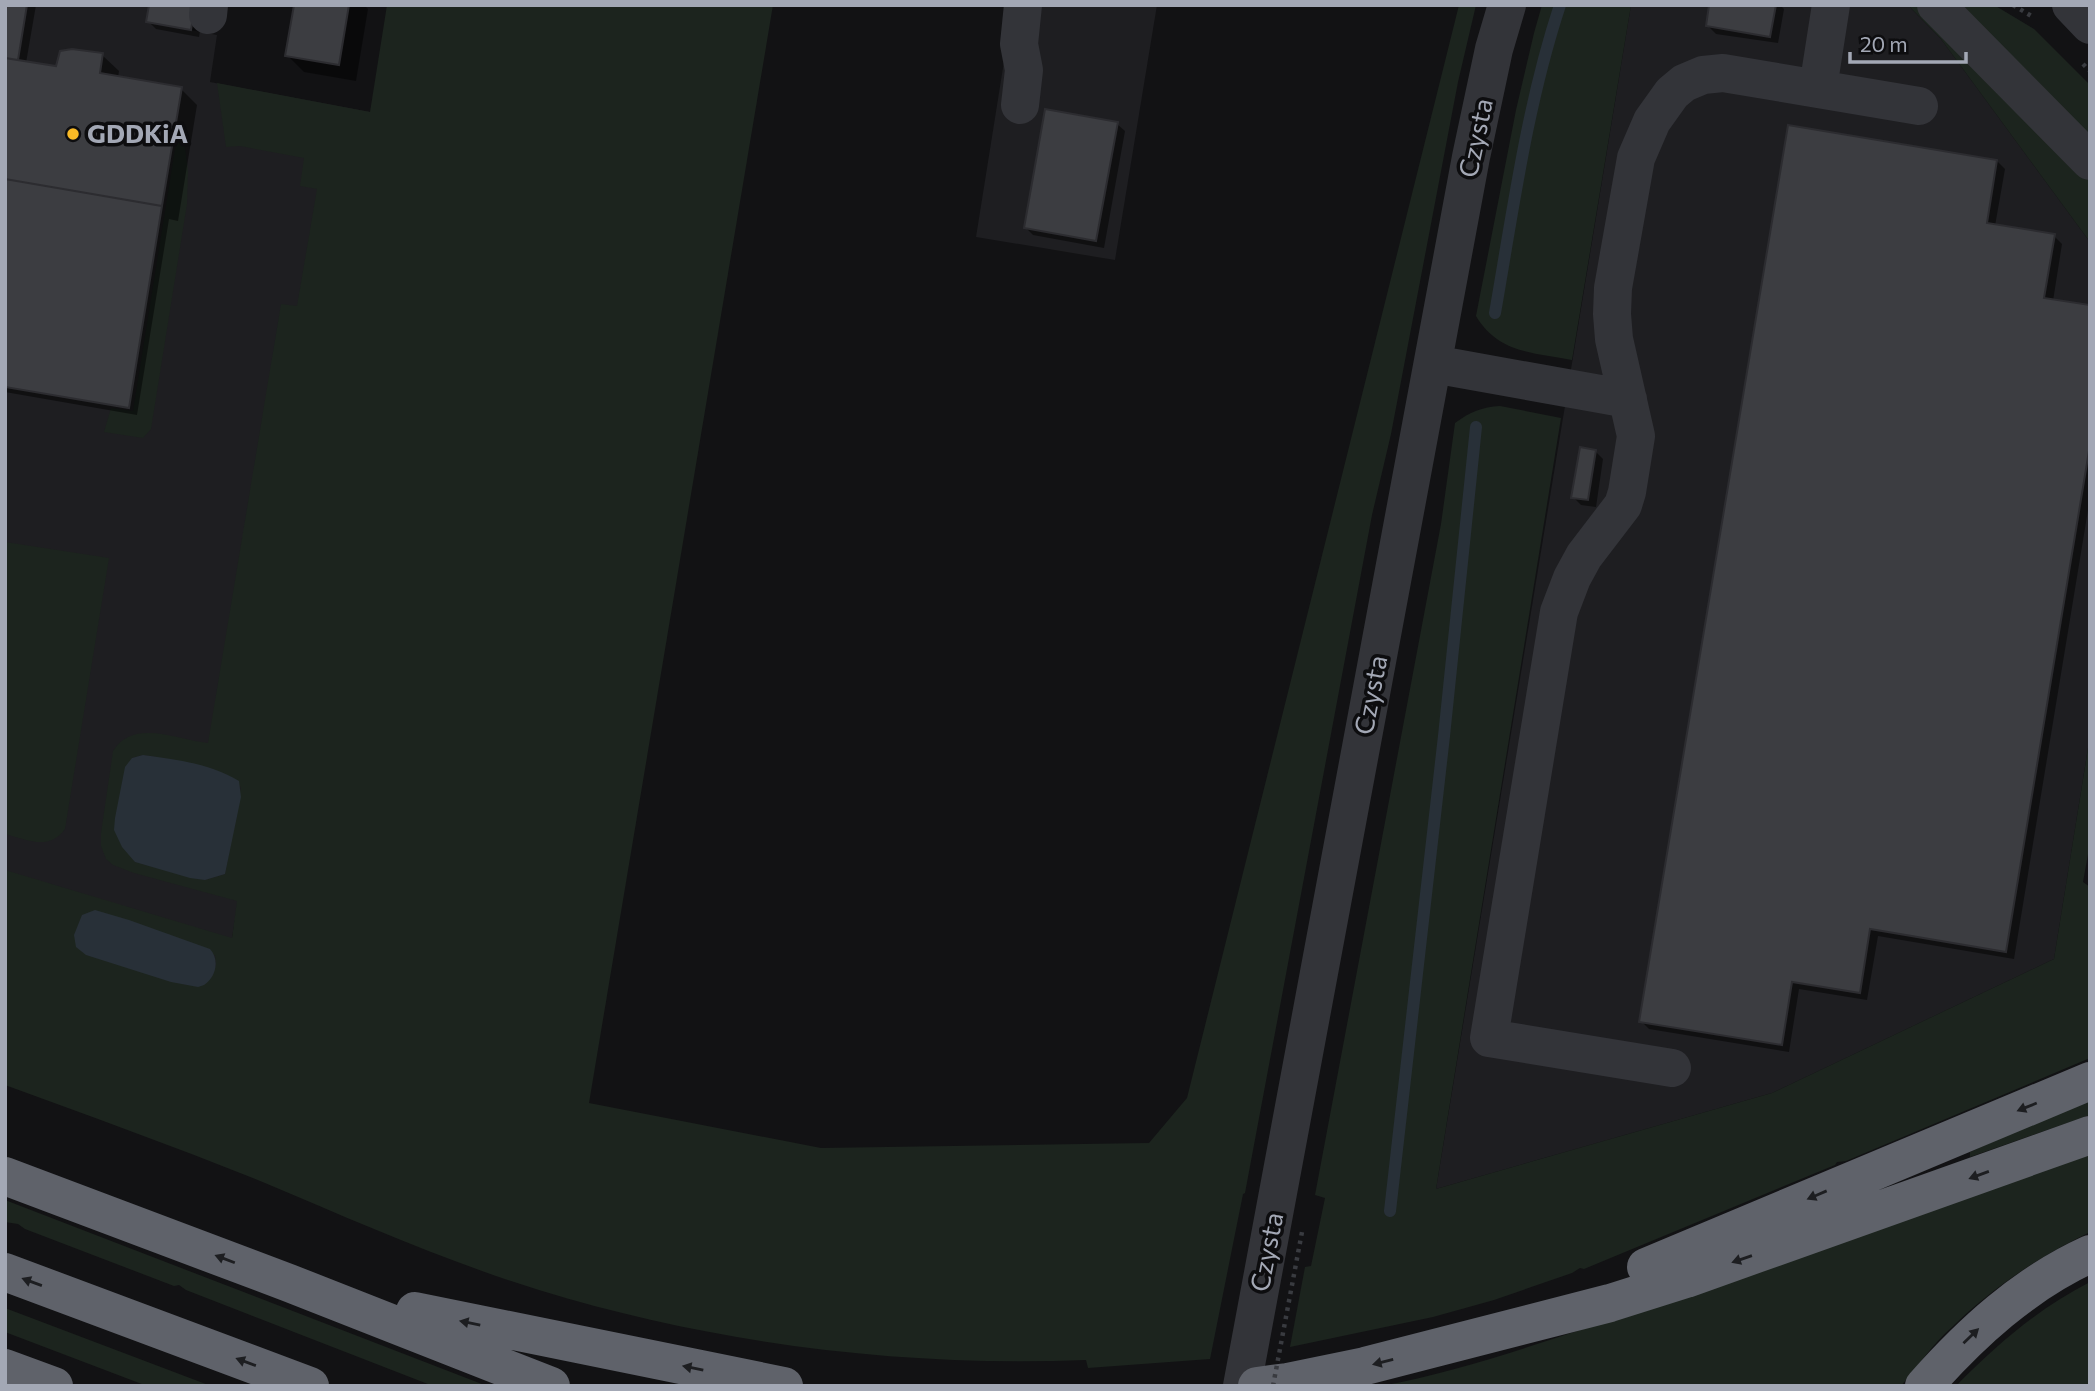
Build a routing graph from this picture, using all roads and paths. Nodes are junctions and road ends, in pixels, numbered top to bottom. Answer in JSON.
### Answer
{"nodes":[{"id":1,"x":1023,"y":5,"type":"edge"},
{"id":2,"x":1507,"y":5,"type":"edge"},
{"id":3,"x":1831,"y":5,"type":"edge"},
{"id":4,"x":1937,"y":5,"type":"edge"},
{"id":5,"x":2071,"y":5,"type":"edge"},
{"id":6,"x":2090,"y":25,"type":"edge"},
{"id":7,"x":1818,"y":88,"type":"junction"},
{"id":8,"x":1020,"y":105,"type":"dead end"},
{"id":9,"x":1919,"y":106,"type":"dead end"},
{"id":10,"x":2090,"y":161,"type":"edge"},
{"id":11,"x":1433,"y":364,"type":"junction"},
{"id":12,"x":1628,"y":399,"type":"junction"},
{"id":13,"x":1672,"y":1068,"type":"dead end"},
{"id":14,"x":2090,"y":1081,"type":"edge"},
{"id":15,"x":2090,"y":1135,"type":"edge"},
{"id":16,"x":5,"y":1175,"type":"edge"},
{"id":17,"x":1286,"y":1234,"type":"junction"},
{"id":18,"x":2090,"y":1254,"type":"edge"},
{"id":19,"x":5,"y":1272,"type":"edge"},
{"id":20,"x":289,"y":1283,"type":"junction"},
{"id":21,"x":1449,"y":1345,"type":"junction"},
{"id":22,"x":5,"y":1367,"type":"edge"},
{"id":23,"x":54,"y":1386,"type":"edge"},
{"id":24,"x":310,"y":1386,"type":"edge"},
{"id":25,"x":551,"y":1386,"type":"edge"},
{"id":26,"x":784,"y":1386,"type":"edge"},
{"id":27,"x":1242,"y":1386,"type":"edge"},
{"id":28,"x":1257,"y":1386,"type":"edge"},
{"id":29,"x":1273,"y":1386,"type":"edge"},
{"id":30,"x":1924,"y":1386,"type":"edge"}],
"edges":[{"from":1,"to":8,"type":"street"},
{"from":2,"to":11,"type":"street","name":"Czysta"},
{"from":3,"to":7,"type":"street"},
{"from":4,"to":10,"type":"street"},
{"from":5,"to":6,"type":"street"},
{"from":7,"to":9,"type":"street"},
{"from":7,"to":12,"type":"street"},
{"from":11,"to":12,"type":"street"},
{"from":11,"to":17,"type":"street","name":"Czysta"},
{"from":12,"to":13,"type":"street"},
{"from":14,"to":21,"type":"highway","one_way":true},
{"from":15,"to":21,"type":"highway","one_way":true},
{"from":20,"to":16,"type":"highway","one_way":true},
{"from":17,"to":27,"type":"street","name":"Czysta"},
{"from":17,"to":29,"type":"path","bridge":true},
{"from":30,"to":18,"type":"highway","one_way":true},
{"from":24,"to":19,"type":"highway","one_way":true},
{"from":20,"to":25,"type":"highway"},
{"from":26,"to":20,"type":"highway","one_way":true},
{"from":21,"to":28,"type":"highway","one_way":true},
{"from":22,"to":23,"type":"highway"}]}
